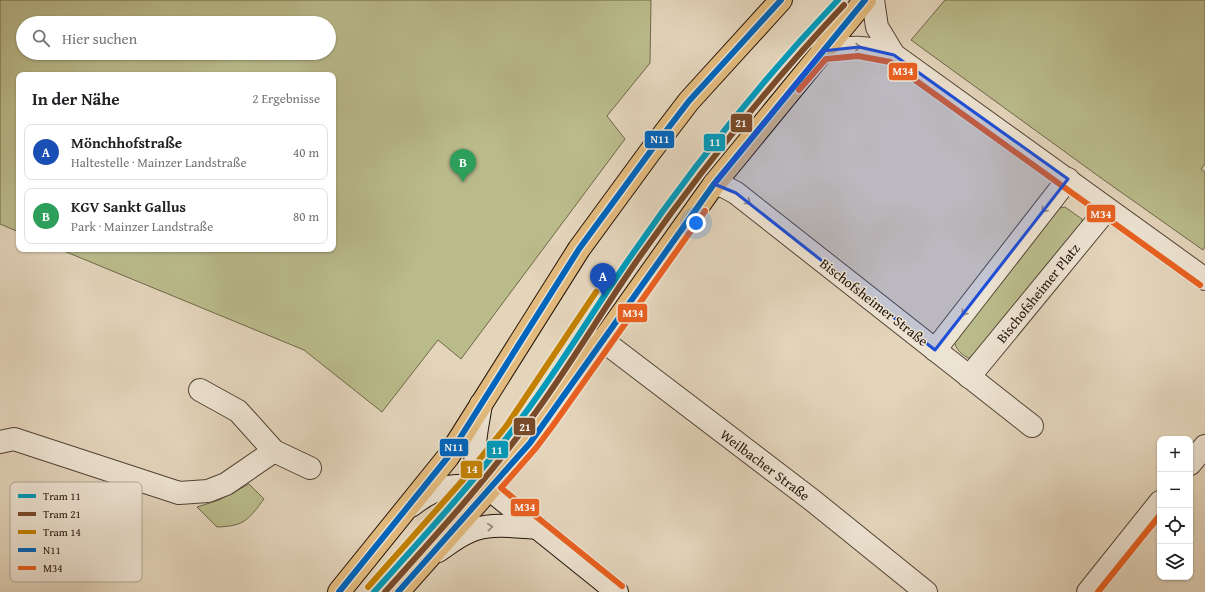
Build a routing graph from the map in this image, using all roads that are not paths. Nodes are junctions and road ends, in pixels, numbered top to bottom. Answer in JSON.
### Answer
{"nodes":[{"id":1,"x":781,"y":0,"type":"edge"},
{"id":2,"x":865,"y":0,"type":"edge"},
{"id":3,"x":873,"y":0,"type":"edge"},
{"id":4,"x":822,"y":51,"type":"junction"},
{"id":5,"x":894,"y":55,"type":"junction"},
{"id":6,"x":1068,"y":179,"type":"junction"},
{"id":7,"x":714,"y":184,"type":"junction"},
{"id":8,"x":1107,"y":209,"type":"junction"},
{"id":9,"x":1205,"y":279,"type":"edge"},
{"id":10,"x":602,"y":340,"type":"junction"},
{"id":11,"x":935,"y":350,"type":"junction"},
{"id":12,"x":969,"y":378,"type":"junction"},
{"id":13,"x":200,"y":390,"type":"dead end"},
{"id":14,"x":481,"y":404,"type":"junction"},
{"id":15,"x":1032,"y":426,"type":"dead end"},
{"id":16,"x":0,"y":442,"type":"edge"},
{"id":17,"x":1205,"y":446,"type":"edge"},
{"id":18,"x":274,"y":451,"type":"junction"},
{"id":19,"x":1193,"y":460,"type":"edge"},
{"id":20,"x":310,"y":468,"type":"dead end"},
{"id":21,"x":489,"y":489,"type":"junction"},
{"id":22,"x":1157,"y":506,"type":"edge"},
{"id":23,"x":404,"y":511,"type":"junction"},
{"id":24,"x":538,"y":528,"type":"junction"},
{"id":25,"x":431,"y":556,"type":"junction"},
{"id":26,"x":339,"y":592,"type":"edge"},
{"id":27,"x":398,"y":592,"type":"edge"},
{"id":28,"x":617,"y":592,"type":"edge"},
{"id":29,"x":926,"y":592,"type":"edge"},
{"id":30,"x":1088,"y":592,"type":"edge"}],
"edges":[{"from":1,"to":14,"type":"main road"},
{"from":2,"to":4,"type":"main road"},
{"from":3,"to":5,"type":"street"},
{"from":4,"to":5,"type":"street","one_way":true},
{"from":4,"to":7,"type":"main road"},
{"from":5,"to":6,"type":"street"},
{"from":6,"to":8,"type":"street"},
{"from":6,"to":11,"type":"street","one_way":true},
{"from":7,"to":10,"type":"main road"},
{"from":7,"to":11,"type":"street","name":"Bischofsheimer Straße","one_way":true},
{"from":8,"to":9,"type":"street"},
{"from":8,"to":12,"type":"street","name":"Bischofsheimer Platz"},
{"from":10,"to":21,"type":"main road"},
{"from":10,"to":29,"type":"street","name":"Weilbacher Straße"},
{"from":11,"to":12,"type":"street","name":"Bischofsheimer Straße"},
{"from":12,"to":15,"type":"street","name":"Bischofsheimer Straße"},
{"from":13,"to":18,"type":"street"},
{"from":14,"to":21,"type":"street"},
{"from":14,"to":23,"type":"main road"},
{"from":16,"to":18,"type":"street"},
{"from":17,"to":19,"type":"street"},
{"from":18,"to":20,"type":"street"},
{"from":21,"to":23,"type":"street"},
{"from":21,"to":24,"type":"street"},
{"from":21,"to":25,"type":"main road"},
{"from":22,"to":30,"type":"street"},
{"from":23,"to":26,"type":"main road"},
{"from":25,"to":24,"type":"street","one_way":true},
{"from":24,"to":28,"type":"street"},
{"from":25,"to":27,"type":"main road"}]}
